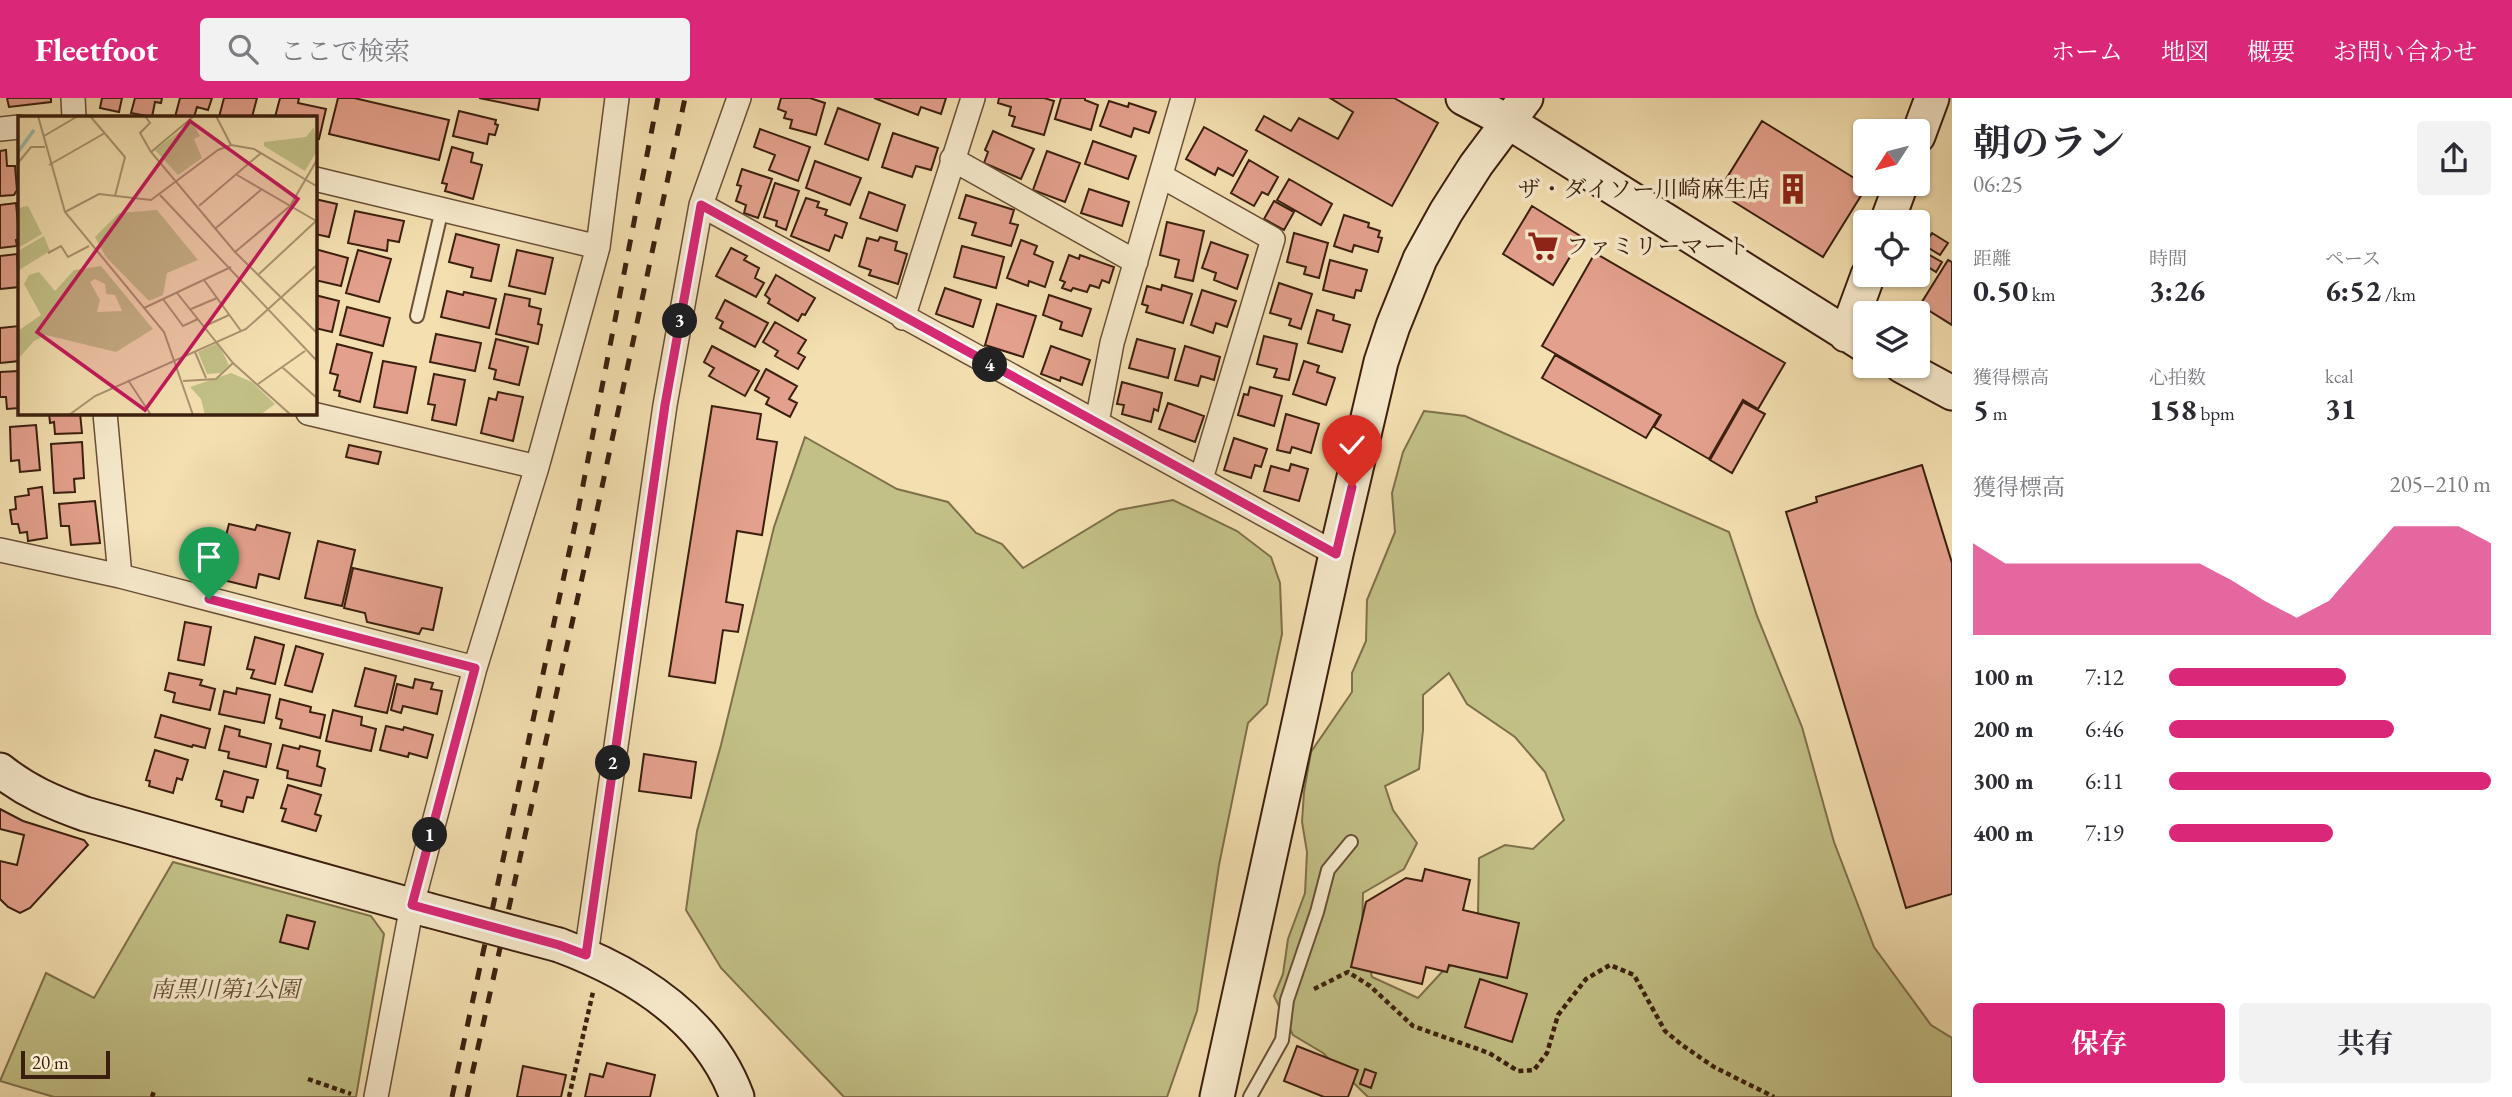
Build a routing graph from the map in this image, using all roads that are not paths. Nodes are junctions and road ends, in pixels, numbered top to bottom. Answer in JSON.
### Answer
{"nodes":[{"id":1,"x":73,"y":98,"type":"edge"},
{"id":2,"x":617,"y":98,"type":"edge"},
{"id":3,"x":740,"y":98,"type":"edge"},
{"id":4,"x":973,"y":98,"type":"edge"},
{"id":5,"x":1463,"y":98,"type":"edge"},
{"id":6,"x":1932,"y":98,"type":"edge"},
{"id":7,"x":1177,"y":101,"type":"edge"},
{"id":8,"x":1516,"y":110,"type":"edge"},
{"id":9,"x":74,"y":116,"type":"edge"},
{"id":10,"x":1924,"y":119,"type":"edge"},
{"id":11,"x":18,"y":127,"type":"edge"},
{"id":12,"x":0,"y":129,"type":"edge"},
{"id":13,"x":953,"y":159,"type":"junction"},
{"id":14,"x":1161,"y":176,"type":"junction"},
{"id":15,"x":317,"y":179,"type":"edge"},
{"id":16,"x":701,"y":205,"type":"junction"},
{"id":17,"x":442,"y":209,"type":"junction"},
{"id":18,"x":597,"y":247,"type":"junction"},
{"id":19,"x":1136,"y":262,"type":"junction"},
{"id":20,"x":417,"y":316,"type":"dead end"},
{"id":21,"x":904,"y":318,"type":"junction"},
{"id":22,"x":1853,"y":338,"type":"edge"},
{"id":23,"x":1924,"y":378,"type":"edge"},
{"id":24,"x":1952,"y":393,"type":"edge"},
{"id":25,"x":105,"y":415,"type":"edge"},
{"id":26,"x":316,"y":415,"type":"edge"},
{"id":27,"x":1097,"y":422,"type":"junction"},
{"id":28,"x":537,"y":467,"type":"junction"},
{"id":29,"x":1201,"y":479,"type":"junction"},
{"id":30,"x":0,"y":550,"type":"edge"},
{"id":31,"x":1336,"y":554,"type":"junction"},
{"id":32,"x":120,"y":576,"type":"junction"},
{"id":33,"x":475,"y":668,"type":"junction"},
{"id":34,"x":0,"y":770,"type":"edge"},
{"id":35,"x":1352,"y":842,"type":"dead end"},
{"id":36,"x":420,"y":908,"type":"junction"},
{"id":37,"x":580,"y":960,"type":"junction"},
{"id":38,"x":376,"y":1097,"type":"edge"},
{"id":39,"x":737,"y":1097,"type":"edge"},
{"id":40,"x":1217,"y":1097,"type":"edge"},
{"id":41,"x":1250,"y":1097,"type":"edge"}],
"edges":[{"from":1,"to":9,"type":"street"},
{"from":2,"to":18,"type":"street"},
{"from":3,"to":16,"type":"street"},
{"from":4,"to":13,"type":"street"},
{"from":5,"to":8,"type":"street"},
{"from":6,"to":10,"type":"street"},
{"from":7,"to":14,"type":"street"},
{"from":8,"to":22,"type":"street"},
{"from":8,"to":31,"type":"street"},
{"from":11,"to":12,"type":"street"},
{"from":13,"to":19,"type":"street"},
{"from":13,"to":21,"type":"street"},
{"from":14,"to":19,"type":"street"},
{"from":14,"to":29,"type":"street"},
{"from":15,"to":17,"type":"street"},
{"from":16,"to":21,"type":"street"},
{"from":16,"to":37,"type":"street"},
{"from":17,"to":18,"type":"street"},
{"from":17,"to":20,"type":"lane"},
{"from":18,"to":28,"type":"street"},
{"from":19,"to":27,"type":"street"},
{"from":21,"to":27,"type":"street"},
{"from":23,"to":24,"type":"street"},
{"from":25,"to":32,"type":"street"},
{"from":26,"to":28,"type":"street"},
{"from":27,"to":29,"type":"street"},
{"from":28,"to":33,"type":"street"},
{"from":29,"to":31,"type":"street"},
{"from":30,"to":32,"type":"street"},
{"from":31,"to":40,"type":"street"},
{"from":32,"to":33,"type":"street"},
{"from":33,"to":36,"type":"street"},
{"from":34,"to":36,"type":"street"},
{"from":35,"to":41,"type":"lane"},
{"from":36,"to":37,"type":"street","bridge":true},
{"from":36,"to":38,"type":"street"},
{"from":37,"to":39,"type":"street"}]}
